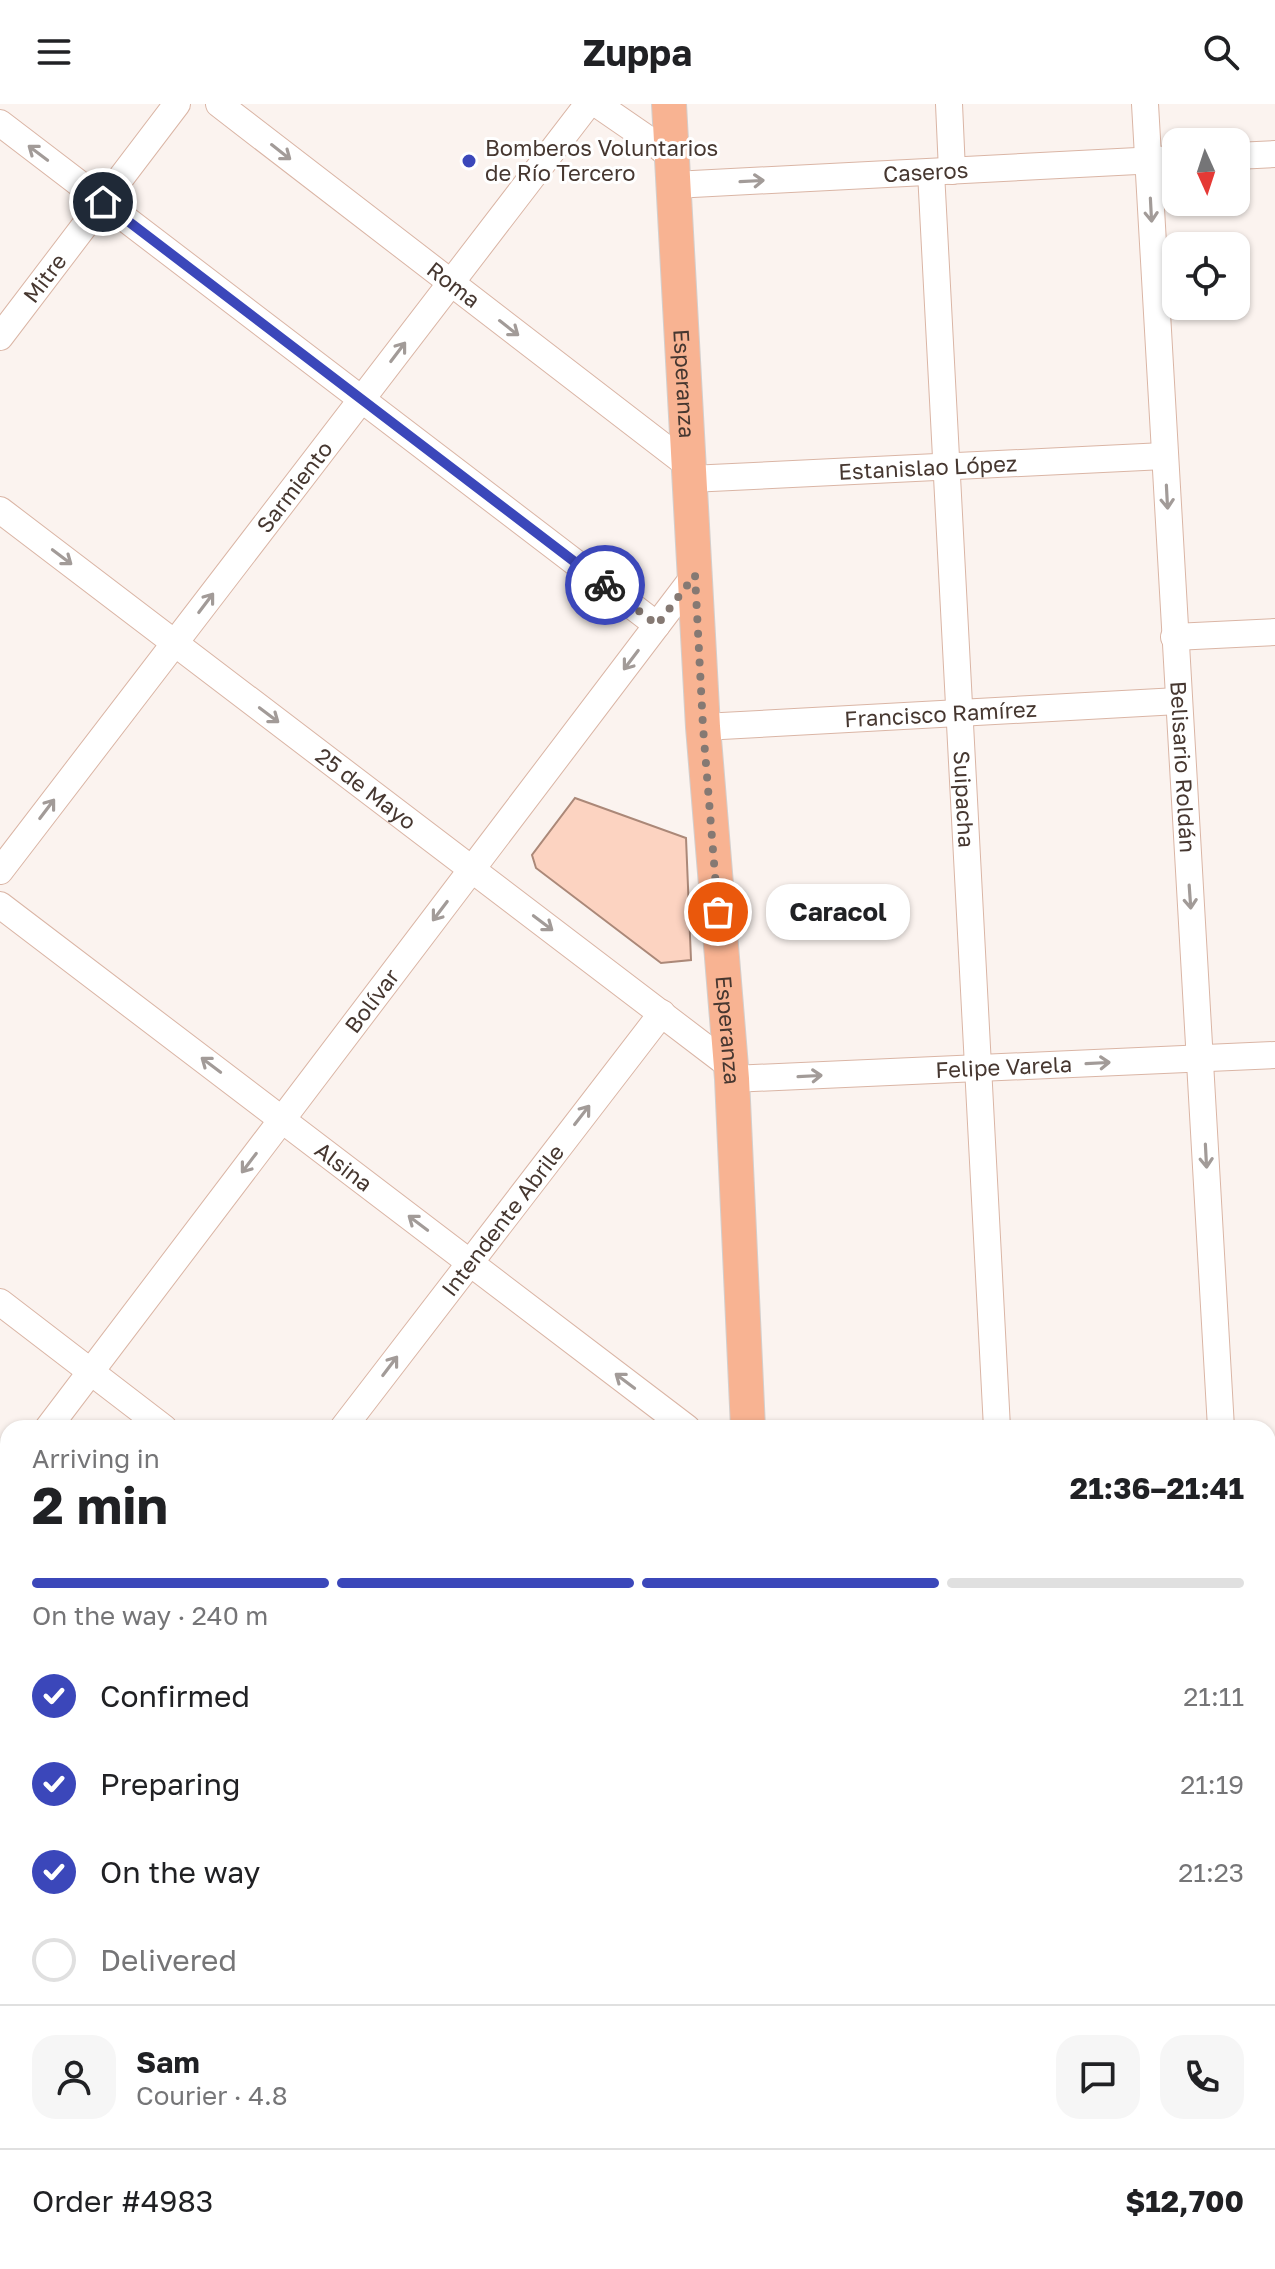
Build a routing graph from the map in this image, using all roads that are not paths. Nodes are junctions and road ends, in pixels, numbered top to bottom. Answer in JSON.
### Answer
{"nodes":[{"id":1,"x":177,"y":104,"type":"edge"},
{"id":2,"x":219,"y":104,"type":"edge"},
{"id":3,"x":588,"y":104,"type":"edge"},
{"id":4,"x":597,"y":104,"type":"edge"},
{"id":5,"x":669,"y":104,"type":"edge"},
{"id":6,"x":949,"y":104,"type":"edge"},
{"id":7,"x":1145,"y":104,"type":"edge"},
{"id":8,"x":0,"y":123,"type":"edge"},
{"id":9,"x":1275,"y":154,"type":"edge"},
{"id":10,"x":1250,"y":155,"type":"edge"},
{"id":11,"x":1148,"y":160,"type":"junction"},
{"id":12,"x":1162,"y":160,"type":"edge"},
{"id":13,"x":942,"y":171,"type":"junction"},
{"id":14,"x":673,"y":172,"type":"junction"},
{"id":15,"x":103,"y":202,"type":"junction"},
{"id":16,"x":451,"y":283,"type":"junction"},
{"id":17,"x":0,"y":337,"type":"edge"},
{"id":18,"x":361,"y":400,"type":"junction"},
{"id":19,"x":1164,"y":456,"type":"junction"},
{"id":20,"x":947,"y":467,"type":"junction"},
{"id":21,"x":689,"y":472,"type":"junction"},
{"id":22,"x":0,"y":510,"type":"edge"},
{"id":23,"x":695,"y":575,"type":"junction"},
{"id":24,"x":657,"y":625,"type":"junction"},
{"id":25,"x":1275,"y":632,"type":"edge"},
{"id":26,"x":1174,"y":637,"type":"junction"},
{"id":27,"x":175,"y":643,"type":"junction"},
{"id":28,"x":1178,"y":701,"type":"junction"},
{"id":29,"x":960,"y":713,"type":"junction"},
{"id":30,"x":703,"y":727,"type":"junction"},
{"id":31,"x":472,"y":869,"type":"junction"},
{"id":32,"x":0,"y":871,"type":"edge"},
{"id":33,"x":0,"y":905,"type":"edge"},
{"id":34,"x":662,"y":1013,"type":"junction"},
{"id":35,"x":1275,"y":1055,"type":"edge"},
{"id":36,"x":1200,"y":1058,"type":"junction"},
{"id":37,"x":978,"y":1068,"type":"junction"},
{"id":38,"x":731,"y":1073,"type":"junction"},
{"id":39,"x":282,"y":1119,"type":"junction"},
{"id":40,"x":469,"y":1262,"type":"junction"},
{"id":41,"x":0,"y":1302,"type":"edge"},
{"id":42,"x":90,"y":1372,"type":"junction"},
{"id":43,"x":54,"y":1420,"type":"edge"},
{"id":44,"x":153,"y":1420,"type":"edge"},
{"id":45,"x":349,"y":1420,"type":"edge"},
{"id":46,"x":676,"y":1420,"type":"edge"},
{"id":47,"x":748,"y":1420,"type":"edge"},
{"id":48,"x":997,"y":1420,"type":"edge"},
{"id":49,"x":1221,"y":1420,"type":"edge"}],
"edges":[{"from":1,"to":15,"type":"street","name":"Mitre"},
{"from":2,"to":16,"type":"street","name":"Roma","one_way":true},
{"from":3,"to":16,"type":"street","name":"Sarmiento"},
{"from":4,"to":14,"type":"street"},
{"from":5,"to":14,"type":"main road","name":"Esperanza"},
{"from":6,"to":13,"type":"street","name":"Suipacha"},
{"from":7,"to":11,"type":"street","name":"Belisario Roldán"},
{"from":15,"to":8,"type":"street","one_way":true},
{"from":9,"to":10,"type":"street"},
{"from":11,"to":12,"type":"street","name":"Caseros"},
{"from":11,"to":13,"type":"street","name":"Caseros"},
{"from":11,"to":19,"type":"street","name":"Belisario Roldán","one_way":true},
{"from":14,"to":13,"type":"street","name":"Caseros","one_way":true},
{"from":13,"to":20,"type":"street","name":"Suipacha"},
{"from":14,"to":21,"type":"main road","name":"Esperanza"},
{"from":15,"to":17,"type":"street","name":"Mitre"},
{"from":15,"to":18,"type":"street"},
{"from":18,"to":16,"type":"street","name":"Sarmiento","one_way":true},
{"from":16,"to":21,"type":"street","name":"Roma","one_way":true},
{"from":18,"to":24,"type":"street"},
{"from":27,"to":18,"type":"street","name":"Sarmiento","one_way":true},
{"from":19,"to":20,"type":"street","name":"Estanislao López"},
{"from":19,"to":26,"type":"street","name":"Belisario Roldán","one_way":true},
{"from":20,"to":21,"type":"street","name":"Estanislao López"},
{"from":20,"to":29,"type":"street","name":"Suipacha"},
{"from":21,"to":23,"type":"main road","name":"Esperanza"},
{"from":22,"to":27,"type":"street","name":"25 de Mayo","one_way":true},
{"from":23,"to":24,"type":"street","name":"Bolívar"},
{"from":23,"to":30,"type":"main road","name":"Esperanza"},
{"from":24,"to":31,"type":"street","name":"Bolívar","one_way":true},
{"from":25,"to":26,"type":"street"},
{"from":26,"to":28,"type":"street","name":"Belisario Roldán"},
{"from":27,"to":31,"type":"street","name":"25 de Mayo","one_way":true},
{"from":32,"to":27,"type":"street","name":"Sarmiento","one_way":true},
{"from":28,"to":29,"type":"street","name":"Francisco Ramírez"},
{"from":28,"to":36,"type":"street","name":"Belisario Roldán","one_way":true},
{"from":29,"to":30,"type":"street","name":"Francisco Ramírez"},
{"from":29,"to":37,"type":"street","name":"Suipacha"},
{"from":30,"to":38,"type":"main road","name":"Esperanza"},
{"from":31,"to":34,"type":"street","name":"25 de Mayo","one_way":true},
{"from":31,"to":39,"type":"street","name":"Bolívar","one_way":true},
{"from":39,"to":33,"type":"street","name":"Alsina","one_way":true},
{"from":34,"to":38,"type":"street","name":"25 de Mayo"},
{"from":40,"to":34,"type":"street","name":"Intendente Abrile","one_way":true},
{"from":35,"to":36,"type":"street","name":"Felipe Varela"},
{"from":37,"to":36,"type":"street","name":"Felipe Varela","one_way":true},
{"from":36,"to":49,"type":"street","name":"Belisario Roldán","one_way":true},
{"from":38,"to":37,"type":"street","name":"Felipe Varela","one_way":true},
{"from":37,"to":48,"type":"street","name":"Suipacha"},
{"from":38,"to":47,"type":"main road","name":"Esperanza"},
{"from":40,"to":39,"type":"street","name":"Alsina","one_way":true},
{"from":39,"to":42,"type":"street","name":"Bolívar","one_way":true},
{"from":45,"to":40,"type":"street","name":"Intendente Abrile","one_way":true},
{"from":46,"to":40,"type":"street","name":"Alsina","one_way":true},
{"from":41,"to":42,"type":"street"},
{"from":42,"to":43,"type":"street","name":"Bolívar"},
{"from":42,"to":44,"type":"street"}]}
